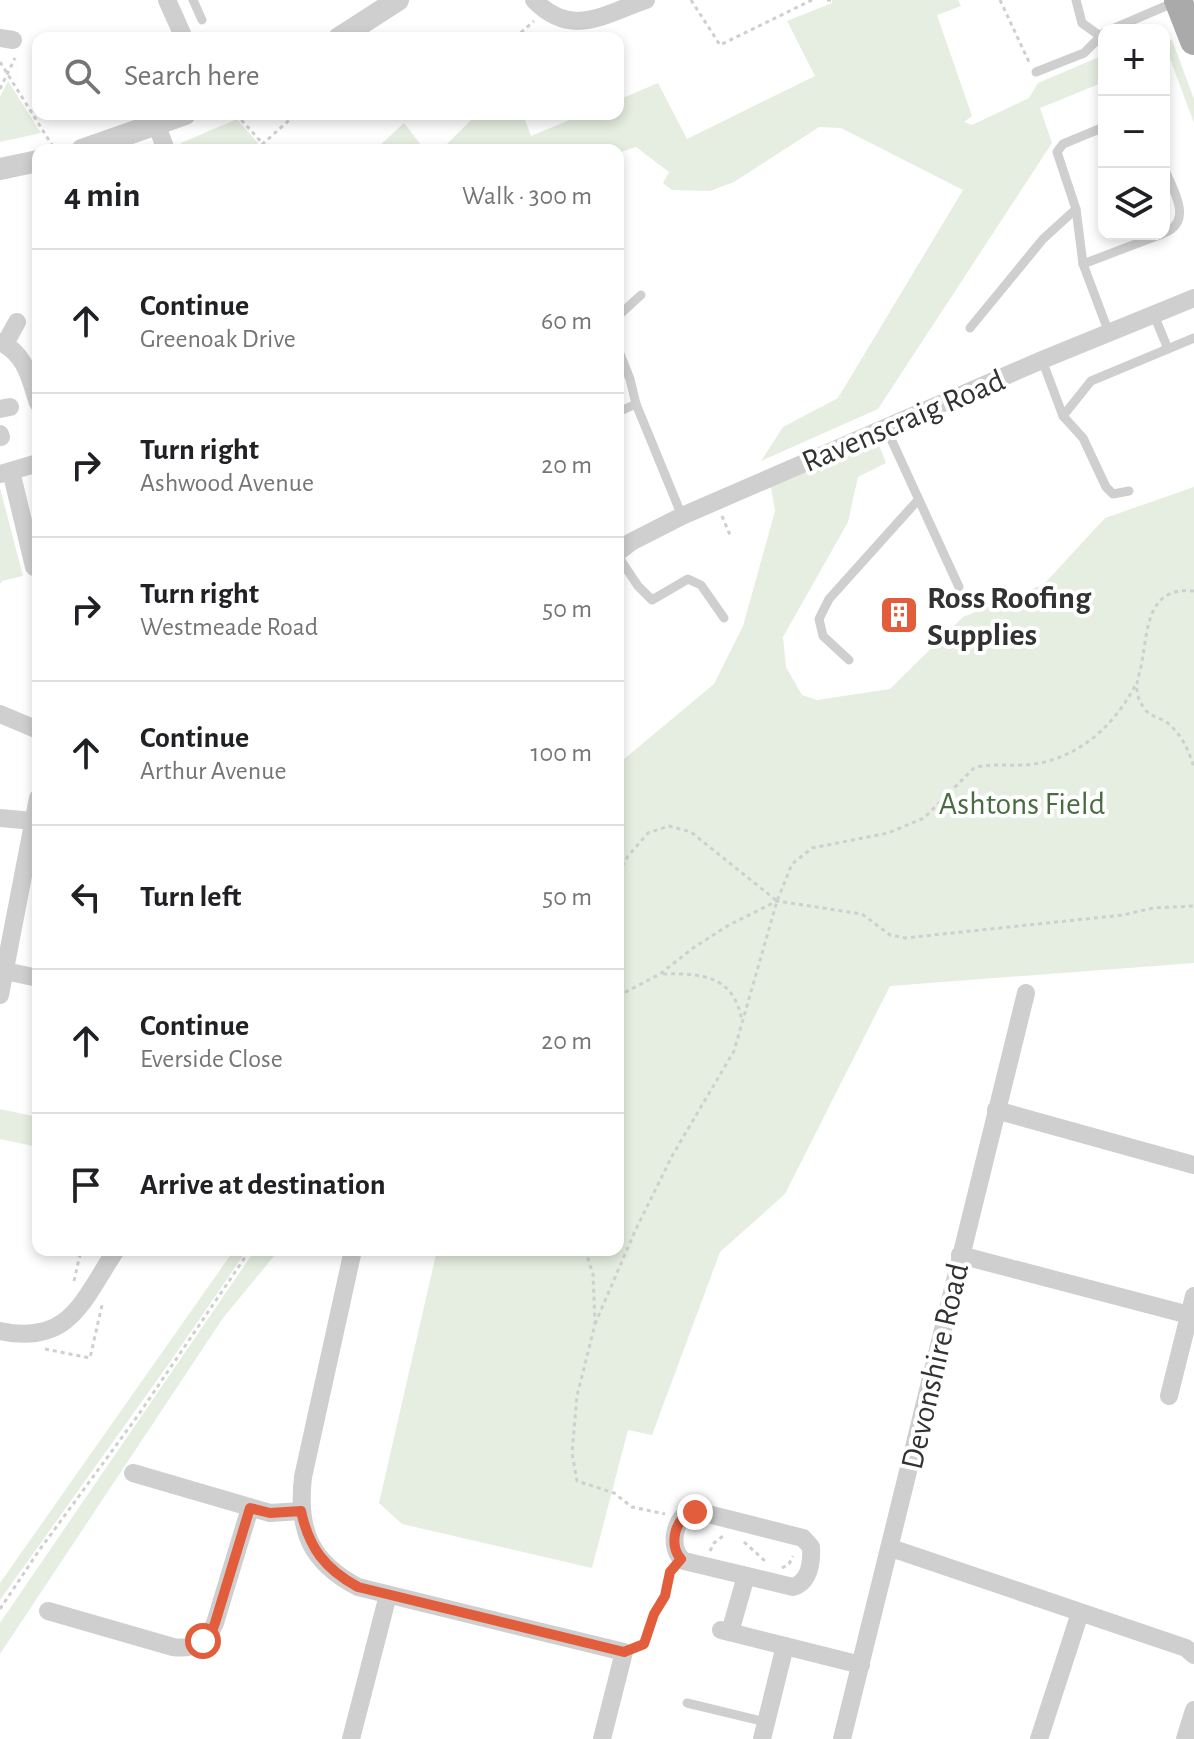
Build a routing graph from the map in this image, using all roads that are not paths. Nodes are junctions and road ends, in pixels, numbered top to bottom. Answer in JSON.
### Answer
{"nodes":[{"id":1,"x":167,"y":0,"type":"edge"},
{"id":2,"x":193,"y":0,"type":"edge"},
{"id":3,"x":398,"y":0,"type":"edge"},
{"id":4,"x":646,"y":0,"type":"edge"},
{"id":5,"x":1076,"y":0,"type":"edge"},
{"id":6,"x":1178,"y":0,"type":"edge"},
{"id":7,"x":540,"y":5,"type":"edge"},
{"id":8,"x":202,"y":20,"type":"dead end"},
{"id":9,"x":1124,"y":24,"type":"edge"},
{"id":10,"x":181,"y":32,"type":"edge"},
{"id":11,"x":348,"y":32,"type":"edge"},
{"id":12,"x":1098,"y":32,"type":"edge"},
{"id":13,"x":1098,"y":38,"type":"edge"},
{"id":14,"x":1194,"y":41,"type":"edge"},
{"id":15,"x":1036,"y":72,"type":"road end"},
{"id":16,"x":171,"y":120,"type":"edge"},
{"id":17,"x":157,"y":126,"type":"junction"},
{"id":18,"x":1098,"y":129,"type":"edge"},
{"id":19,"x":101,"y":144,"type":"edge"},
{"id":20,"x":164,"y":144,"type":"edge"},
{"id":21,"x":32,"y":162,"type":"edge"},
{"id":22,"x":0,"y":169,"type":"edge"},
{"id":23,"x":1170,"y":182,"type":"edge"},
{"id":24,"x":1076,"y":209,"type":"junction"},
{"id":25,"x":1170,"y":231,"type":"edge"},
{"id":26,"x":1147,"y":240,"type":"edge"},
{"id":27,"x":1083,"y":264,"type":"junction"},
{"id":28,"x":641,"y":295,"type":"dead end"},
{"id":29,"x":1194,"y":298,"type":"edge"},
{"id":30,"x":624,"y":311,"type":"edge"},
{"id":31,"x":1154,"y":315,"type":"junction"},
{"id":32,"x":17,"y":322,"type":"dead end"},
{"id":33,"x":970,"y":328,"type":"dead end"},
{"id":34,"x":1109,"y":333,"type":"junction"},
{"id":35,"x":1194,"y":338,"type":"edge"},
{"id":36,"x":3,"y":343,"type":"edge"},
{"id":37,"x":1168,"y":349,"type":"junction"},
{"id":38,"x":1042,"y":360,"type":"junction"},
{"id":39,"x":624,"y":364,"type":"edge"},
{"id":40,"x":32,"y":384,"type":"edge"},
{"id":41,"x":636,"y":404,"type":"junction"},
{"id":42,"x":624,"y":409,"type":"edge"},
{"id":43,"x":1063,"y":416,"type":"junction"},
{"id":44,"x":886,"y":428,"type":"junction"},
{"id":45,"x":32,"y":465,"type":"edge"},
{"id":46,"x":5,"y":472,"type":"edge"},
{"id":47,"x":1129,"y":491,"type":"dead end"},
{"id":48,"x":918,"y":500,"type":"junction"},
{"id":49,"x":682,"y":516,"type":"junction"},
{"id":50,"x":32,"y":541,"type":"edge"},
{"id":51,"x":624,"y":548,"type":"edge"},
{"id":52,"x":624,"y":564,"type":"edge"},
{"id":53,"x":959,"y":587,"type":"dead end"},
{"id":54,"x":724,"y":618,"type":"dead end"},
{"id":55,"x":849,"y":660,"type":"dead end"},
{"id":56,"x":0,"y":714,"type":"edge"},
{"id":57,"x":32,"y":727,"type":"edge"},
{"id":58,"x":0,"y":818,"type":"edge"},
{"id":59,"x":32,"y":821,"type":"edge"},
{"id":60,"x":32,"y":826,"type":"edge"},
{"id":61,"x":3,"y":973,"type":"edge"},
{"id":62,"x":32,"y":977,"type":"edge"},
{"id":63,"x":1026,"y":993,"type":"dead end"},
{"id":64,"x":0,"y":995,"type":"edge"},
{"id":65,"x":996,"y":1110,"type":"junction"},
{"id":66,"x":1194,"y":1165,"type":"edge"},
{"id":67,"x":960,"y":1255,"type":"junction"},
{"id":68,"x":112,"y":1256,"type":"edge"},
{"id":69,"x":352,"y":1256,"type":"edge"},
{"id":70,"x":1194,"y":1296,"type":"edge"},
{"id":71,"x":1189,"y":1315,"type":"junction"},
{"id":72,"x":0,"y":1331,"type":"edge"},
{"id":73,"x":1169,"y":1396,"type":"dead end"},
{"id":74,"x":144,"y":1471,"type":"dead end"},
{"id":75,"x":250,"y":1508,"type":"junction"},
{"id":76,"x":301,"y":1511,"type":"junction"},
{"id":77,"x":891,"y":1548,"type":"junction"},
{"id":78,"x":746,"y":1576,"type":"junction"},
{"id":79,"x":388,"y":1595,"type":"junction"},
{"id":80,"x":58,"y":1609,"type":"dead end"},
{"id":81,"x":1080,"y":1613,"type":"junction"},
{"id":82,"x":785,"y":1646,"type":"junction"},
{"id":83,"x":1194,"y":1655,"type":"edge"},
{"id":84,"x":861,"y":1665,"type":"junction"},
{"id":85,"x":687,"y":1703,"type":"dead end"},
{"id":86,"x":1194,"y":1710,"type":"edge"},
{"id":87,"x":764,"y":1730,"type":"edge"},
{"id":88,"x":351,"y":1739,"type":"edge"},
{"id":89,"x":602,"y":1739,"type":"edge"},
{"id":90,"x":842,"y":1739,"type":"edge"},
{"id":91,"x":1039,"y":1739,"type":"edge"},
{"id":92,"x":1185,"y":1739,"type":"edge"}],
"edges":[{"from":1,"to":10,"type":"street"},
{"from":2,"to":8,"type":"lane"},
{"from":3,"to":11,"type":"street"},
{"from":4,"to":7,"type":"street"},
{"from":5,"to":12,"type":"lane"},
{"from":6,"to":9,"type":"lane"},
{"from":6,"to":14,"type":"main road"},
{"from":13,"to":15,"type":"lane"},
{"from":16,"to":17,"type":"street"},
{"from":17,"to":19,"type":"street"},
{"from":17,"to":20,"type":"street"},
{"from":18,"to":24,"type":"lane"},
{"from":21,"to":22,"type":"street"},
{"from":23,"to":25,"type":"lane"},
{"from":24,"to":27,"type":"lane"},
{"from":24,"to":33,"type":"lane"},
{"from":26,"to":27,"type":"lane"},
{"from":27,"to":34,"type":"lane"},
{"from":28,"to":30,"type":"lane"},
{"from":29,"to":31,"type":"street","name":"Ravenscraig Road"},
{"from":31,"to":34,"type":"street","name":"Ravenscraig Road"},
{"from":31,"to":37,"type":"lane"},
{"from":32,"to":36,"type":"street"},
{"from":34,"to":38,"type":"street","name":"Ravenscraig Road"},
{"from":35,"to":37,"type":"lane"},
{"from":36,"to":40,"type":"street"},
{"from":37,"to":43,"type":"lane"},
{"from":38,"to":43,"type":"lane"},
{"from":38,"to":44,"type":"street","name":"Ravenscraig Road"},
{"from":39,"to":41,"type":"lane"},
{"from":41,"to":42,"type":"lane"},
{"from":41,"to":49,"type":"lane"},
{"from":43,"to":47,"type":"lane"},
{"from":44,"to":48,"type":"lane"},
{"from":44,"to":49,"type":"street","name":"Ravenscraig Road"},
{"from":45,"to":46,"type":"street"},
{"from":46,"to":50,"type":"street"},
{"from":48,"to":53,"type":"lane"},
{"from":48,"to":55,"type":"lane"},
{"from":49,"to":51,"type":"street","name":"Ravenscraig Road"},
{"from":52,"to":54,"type":"lane"},
{"from":56,"to":57,"type":"street"},
{"from":58,"to":59,"type":"street"},
{"from":60,"to":61,"type":"street"},
{"from":61,"to":62,"type":"street"},
{"from":61,"to":64,"type":"street"},
{"from":63,"to":65,"type":"street","name":"Devonshire Road"},
{"from":65,"to":66,"type":"street"},
{"from":65,"to":67,"type":"street","name":"Devonshire Road"},
{"from":67,"to":71,"type":"street"},
{"from":67,"to":77,"type":"street","name":"Devonshire Road"},
{"from":68,"to":72,"type":"street"},
{"from":69,"to":76,"type":"street"},
{"from":70,"to":71,"type":"street"},
{"from":71,"to":73,"type":"street"},
{"from":74,"to":75,"type":"street"},
{"from":75,"to":76,"type":"street"},
{"from":75,"to":80,"type":"street"},
{"from":76,"to":79,"type":"street"},
{"from":77,"to":81,"type":"street"},
{"from":77,"to":84,"type":"street","name":"Devonshire Road"},
{"from":78,"to":78,"type":"street"},
{"from":78,"to":82,"type":"street"},
{"from":79,"to":88,"type":"street"},
{"from":79,"to":89,"type":"street"},
{"from":81,"to":83,"type":"street"},
{"from":81,"to":91,"type":"street"},
{"from":82,"to":84,"type":"street"},
{"from":82,"to":87,"type":"street"},
{"from":84,"to":90,"type":"street","name":"Devonshire Road"},
{"from":85,"to":87,"type":"lane"},
{"from":86,"to":92,"type":"street"}]}
